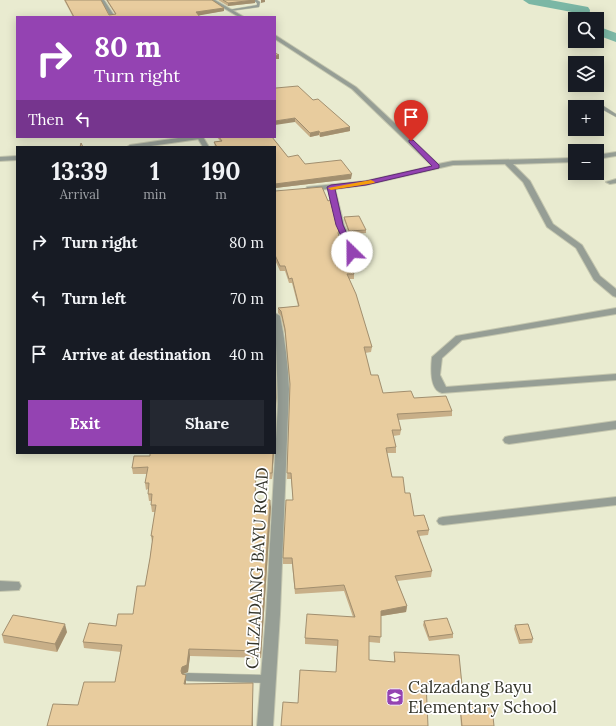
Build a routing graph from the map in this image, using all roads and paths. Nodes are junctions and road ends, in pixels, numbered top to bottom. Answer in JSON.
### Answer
{"nodes":[{"id":1,"x":102,"y":0,"type":"edge"},
{"id":2,"x":212,"y":0,"type":"edge"},
{"id":3,"x":255,"y":0,"type":"edge"},
{"id":4,"x":230,"y":10,"type":"junction"},
{"id":5,"x":112,"y":16,"type":"edge"},
{"id":6,"x":240,"y":16,"type":"edge"},
{"id":7,"x":276,"y":38,"type":"edge"},
{"id":8,"x":604,"y":108,"type":"edge"},
{"id":9,"x":616,"y":116,"type":"edge"},
{"id":10,"x":193,"y":138,"type":"edge"},
{"id":11,"x":137,"y":146,"type":"edge"},
{"id":12,"x":616,"y":154,"type":"edge"},
{"id":13,"x":604,"y":156,"type":"edge"},
{"id":14,"x":16,"y":158,"type":"edge"},
{"id":15,"x":0,"y":159,"type":"edge"},
{"id":16,"x":568,"y":160,"type":"edge"},
{"id":17,"x":507,"y":162,"type":"junction"},
{"id":18,"x":436,"y":166,"type":"junction"},
{"id":19,"x":331,"y":187,"type":"junction"},
{"id":20,"x":300,"y":190,"type":"edge"},
{"id":21,"x":352,"y":252,"type":"dead end"},
{"id":22,"x":616,"y":294,"type":"edge"},
{"id":23,"x":616,"y":311,"type":"edge"},
{"id":24,"x":276,"y":320,"type":"edge"},
{"id":25,"x":616,"y":377,"type":"edge"},
{"id":26,"x":616,"y":425,"type":"edge"},
{"id":27,"x":509,"y":440,"type":"dead end"},
{"id":28,"x":616,"y":501,"type":"edge"},
{"id":29,"x":443,"y":521,"type":"dead end"},
{"id":30,"x":0,"y":586,"type":"edge"},
{"id":31,"x":14,"y":586,"type":"dead end"},
{"id":32,"x":188,"y":677,"type":"dead end"},
{"id":33,"x":269,"y":679,"type":"junction"},
{"id":34,"x":265,"y":726,"type":"edge"}],
"edges":[{"from":1,"to":5,"type":"street"},
{"from":2,"to":4,"type":"street"},
{"from":3,"to":4,"type":"lane"},
{"from":4,"to":6,"type":"street"},
{"from":7,"to":18,"type":"street"},
{"from":8,"to":9,"type":"lane"},
{"from":10,"to":11,"type":"street"},
{"from":12,"to":13,"type":"street"},
{"from":14,"to":15,"type":"street"},
{"from":16,"to":17,"type":"street"},
{"from":17,"to":18,"type":"street"},
{"from":17,"to":22,"type":"street"},
{"from":18,"to":19,"type":"street"},
{"from":19,"to":20,"type":"street"},
{"from":19,"to":21,"type":"street"},
{"from":23,"to":25,"type":"street"},
{"from":24,"to":33,"type":"street","name":"CALZADANG BAYU ROAD"},
{"from":26,"to":27,"type":"street"},
{"from":28,"to":29,"type":"street"},
{"from":30,"to":31,"type":"street"},
{"from":32,"to":33,"type":"lane"},
{"from":33,"to":34,"type":"street","name":"CALZADANG BAYU ROAD"}]}
